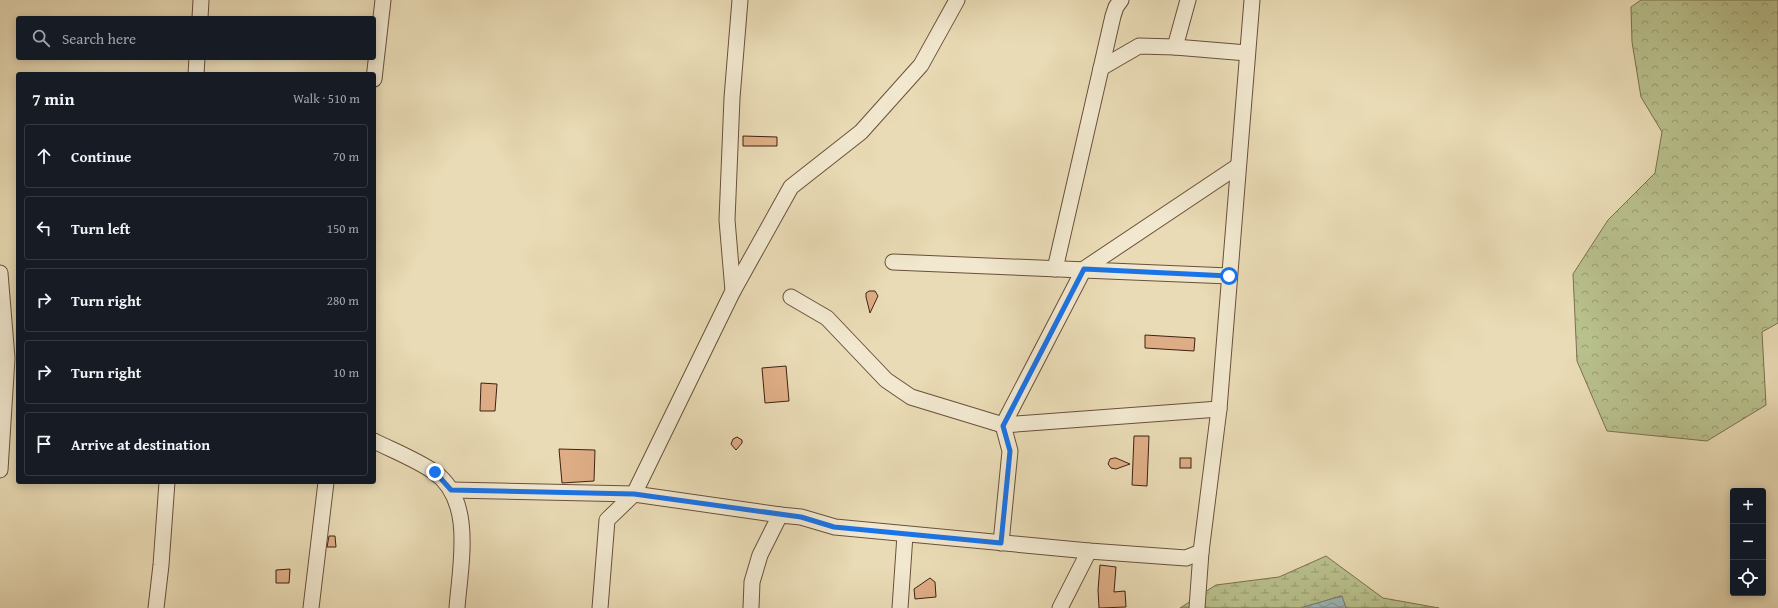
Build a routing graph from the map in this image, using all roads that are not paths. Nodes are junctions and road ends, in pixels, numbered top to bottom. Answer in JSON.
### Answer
{"nodes":[{"id":1,"x":201,"y":0,"type":"edge"},
{"id":2,"x":383,"y":0,"type":"edge"},
{"id":3,"x":740,"y":0,"type":"edge"},
{"id":4,"x":957,"y":0,"type":"edge"},
{"id":5,"x":1121,"y":0,"type":"edge"},
{"id":6,"x":1188,"y":0,"type":"edge"},
{"id":7,"x":1252,"y":0,"type":"edge"},
{"id":8,"x":200,"y":16,"type":"edge"},
{"id":9,"x":1174,"y":47,"type":"junction"},
{"id":10,"x":1248,"y":53,"type":"junction"},
{"id":11,"x":197,"y":60,"type":"edge"},
{"id":12,"x":1101,"y":68,"type":"junction"},
{"id":13,"x":196,"y":72,"type":"edge"},
{"id":14,"x":375,"y":72,"type":"edge"},
{"id":15,"x":1238,"y":166,"type":"junction"},
{"id":16,"x":894,"y":262,"type":"dead end"},
{"id":17,"x":1055,"y":269,"type":"junction"},
{"id":18,"x":1084,"y":269,"type":"junction"},
{"id":19,"x":0,"y":272,"type":"edge"},
{"id":20,"x":1229,"y":276,"type":"junction"},
{"id":21,"x":733,"y":291,"type":"junction"},
{"id":22,"x":791,"y":297,"type":"dead end"},
{"id":23,"x":1219,"y":410,"type":"junction"},
{"id":24,"x":1003,"y":426,"type":"junction"},
{"id":25,"x":376,"y":442,"type":"edge"},
{"id":26,"x":0,"y":470,"type":"edge"},
{"id":27,"x":167,"y":484,"type":"edge"},
{"id":28,"x":326,"y":484,"type":"edge"},
{"id":29,"x":451,"y":490,"type":"junction"},
{"id":30,"x":634,"y":494,"type":"junction"},
{"id":31,"x":780,"y":515,"type":"junction"},
{"id":32,"x":905,"y":534,"type":"junction"},
{"id":33,"x":1001,"y":543,"type":"junction"},
{"id":34,"x":1089,"y":551,"type":"junction"},
{"id":35,"x":1201,"y":552,"type":"junction"},
{"id":36,"x":156,"y":608,"type":"edge"},
{"id":37,"x":311,"y":608,"type":"edge"},
{"id":38,"x":456,"y":608,"type":"edge"},
{"id":39,"x":600,"y":608,"type":"edge"},
{"id":40,"x":751,"y":608,"type":"edge"},
{"id":41,"x":900,"y":608,"type":"edge"},
{"id":42,"x":1060,"y":608,"type":"edge"},
{"id":43,"x":1197,"y":608,"type":"edge"}],
"edges":[{"from":1,"to":8,"type":"street"},
{"from":2,"to":14,"type":"street"},
{"from":3,"to":21,"type":"street"},
{"from":4,"to":21,"type":"street"},
{"from":5,"to":12,"type":"street"},
{"from":6,"to":9,"type":"street"},
{"from":7,"to":10,"type":"street"},
{"from":9,"to":10,"type":"street"},
{"from":9,"to":12,"type":"street"},
{"from":10,"to":15,"type":"street"},
{"from":11,"to":13,"type":"street"},
{"from":12,"to":17,"type":"street"},
{"from":15,"to":18,"type":"street"},
{"from":15,"to":20,"type":"street"},
{"from":16,"to":17,"type":"street"},
{"from":17,"to":18,"type":"street"},
{"from":18,"to":20,"type":"street"},
{"from":18,"to":24,"type":"street"},
{"from":19,"to":26,"type":"street"},
{"from":20,"to":23,"type":"street"},
{"from":21,"to":30,"type":"street"},
{"from":22,"to":24,"type":"street"},
{"from":23,"to":24,"type":"street"},
{"from":23,"to":35,"type":"street"},
{"from":24,"to":33,"type":"street"},
{"from":25,"to":29,"type":"street"},
{"from":27,"to":36,"type":"street"},
{"from":28,"to":37,"type":"street"},
{"from":29,"to":30,"type":"street"},
{"from":29,"to":38,"type":"street"},
{"from":30,"to":31,"type":"street"},
{"from":30,"to":39,"type":"street"},
{"from":31,"to":32,"type":"street"},
{"from":31,"to":40,"type":"street"},
{"from":32,"to":33,"type":"street"},
{"from":32,"to":41,"type":"street"},
{"from":33,"to":34,"type":"street"},
{"from":34,"to":35,"type":"street"},
{"from":34,"to":42,"type":"street"},
{"from":35,"to":43,"type":"street"}]}
